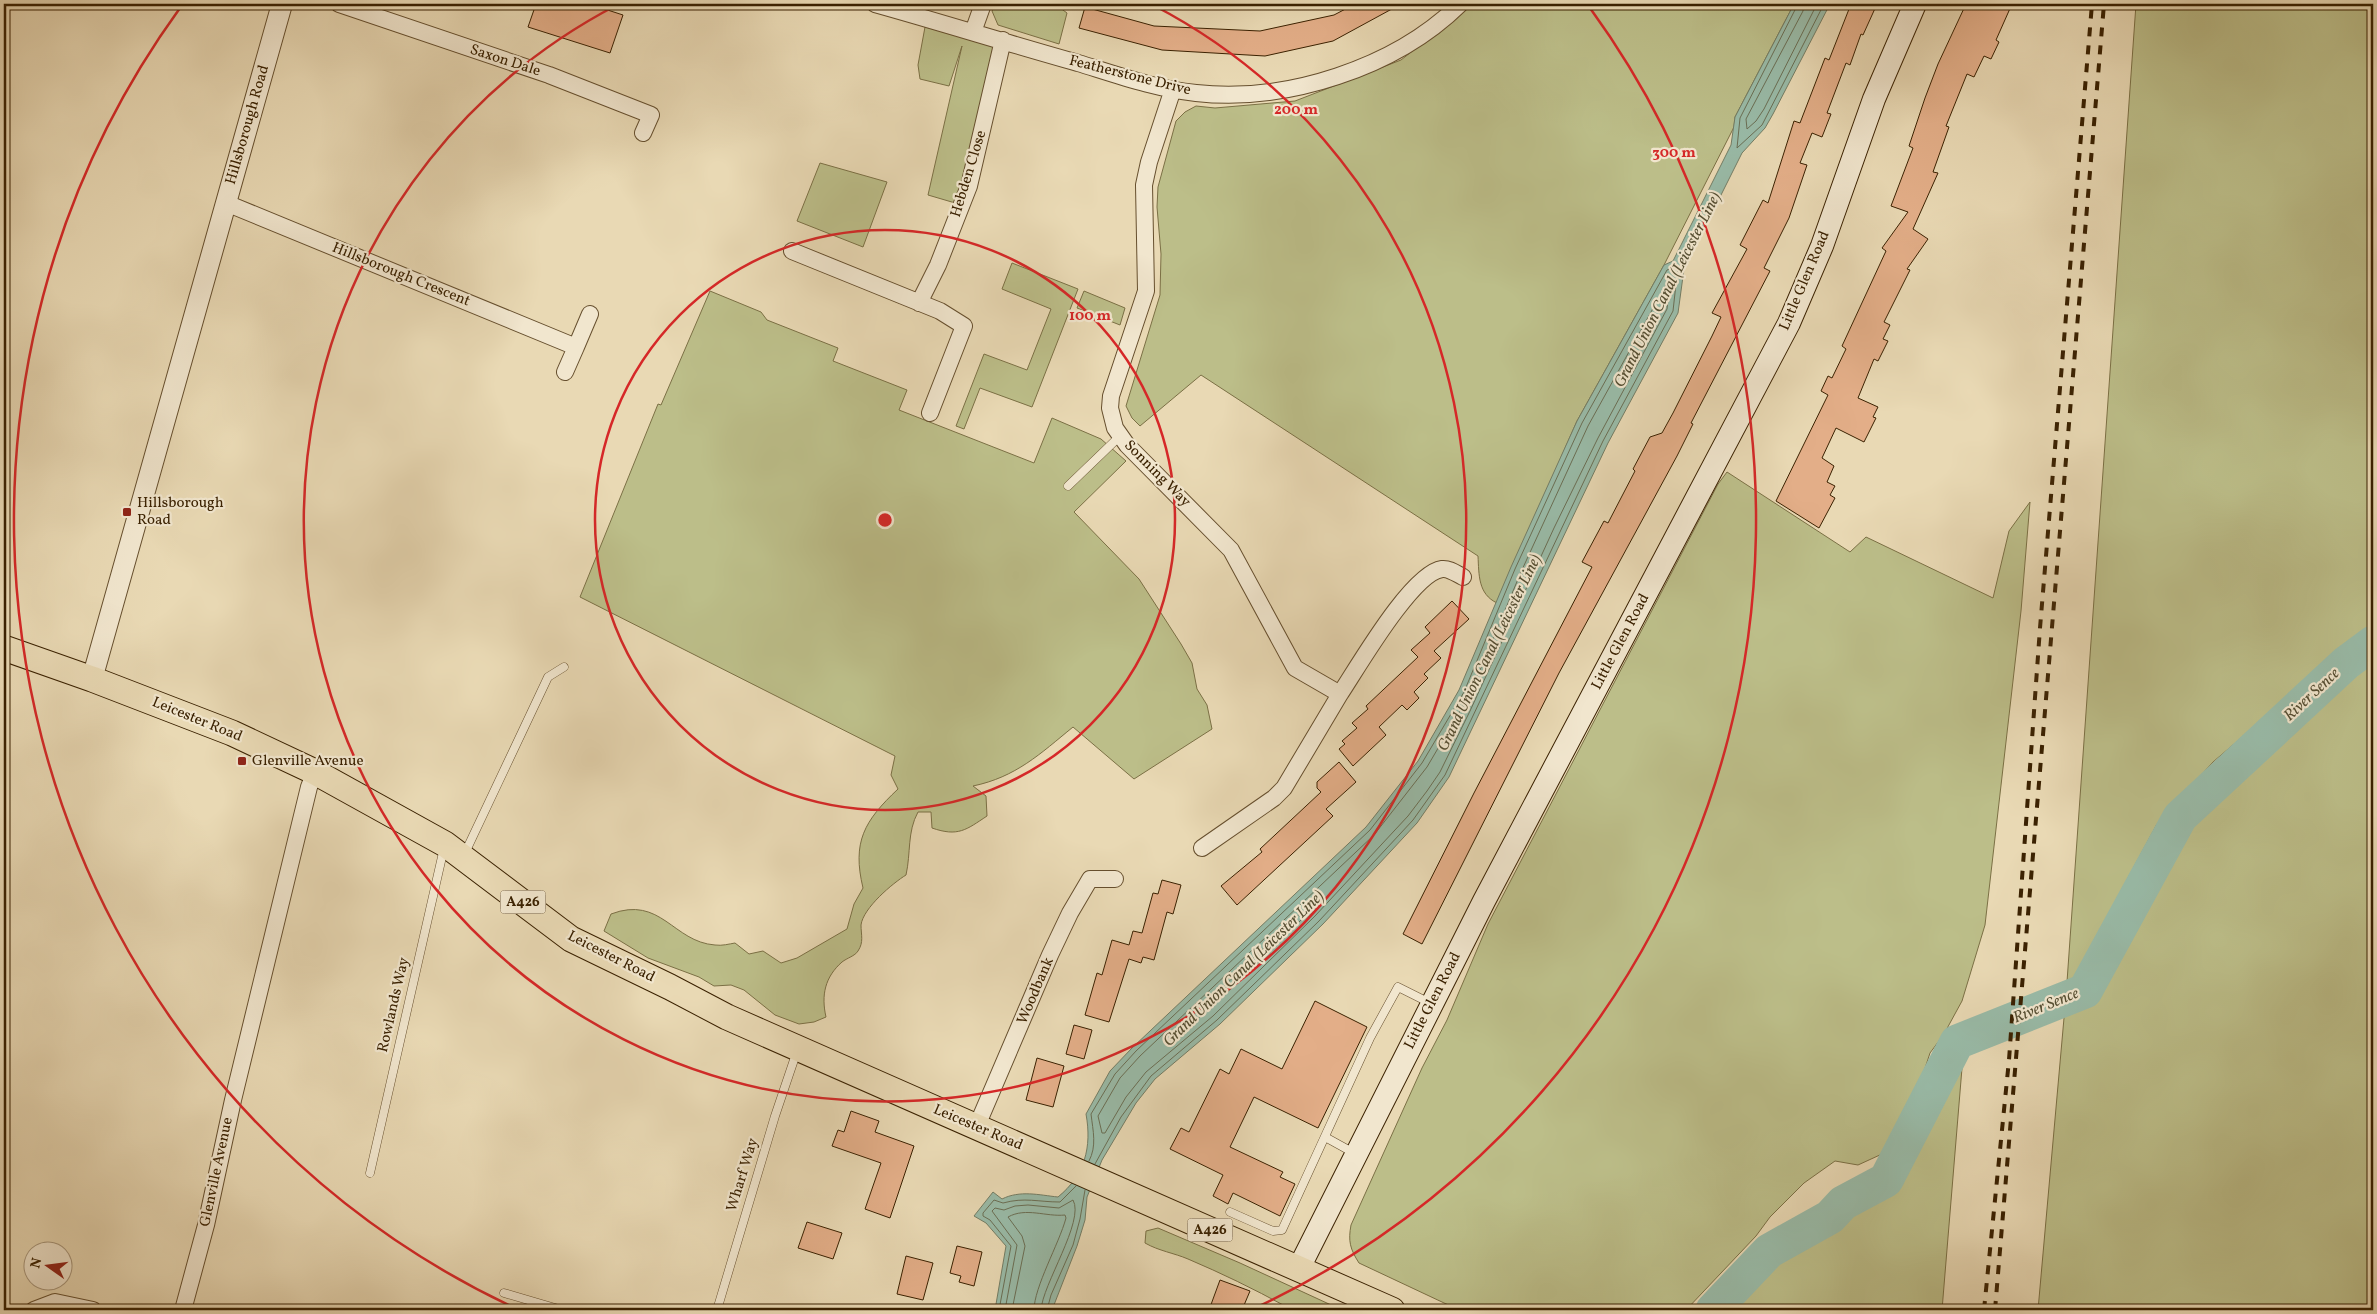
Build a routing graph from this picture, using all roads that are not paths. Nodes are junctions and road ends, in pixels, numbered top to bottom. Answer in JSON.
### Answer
{"nodes":[{"id":1,"x":282,"y":4,"type":"edge"},
{"id":2,"x":339,"y":4,"type":"edge"},
{"id":3,"x":875,"y":4,"type":"edge"},
{"id":4,"x":984,"y":4,"type":"edge"},
{"id":5,"x":1460,"y":4,"type":"edge"},
{"id":6,"x":1915,"y":4,"type":"edge"},
{"id":7,"x":973,"y":32,"type":"junction"},
{"id":8,"x":1003,"y":40,"type":"junction"},
{"id":9,"x":1173,"y":88,"type":"junction"},
{"id":10,"x":643,"y":133,"type":"dead end"},
{"id":11,"x":226,"y":203,"type":"junction"},
{"id":12,"x":792,"y":252,"type":"dead end"},
{"id":13,"x":919,"y":303,"type":"junction"},
{"id":14,"x":590,"y":314,"type":"dead end"},
{"id":15,"x":576,"y":347,"type":"junction"},
{"id":16,"x":565,"y":372,"type":"dead end"},
{"id":17,"x":930,"y":412,"type":"dead end"},
{"id":18,"x":1120,"y":436,"type":"junction"},
{"id":19,"x":1068,"y":486,"type":"dead end"},
{"id":20,"x":1463,"y":577,"type":"dead end"},
{"id":21,"x":4,"y":648,"type":"edge"},
{"id":22,"x":564,"y":667,"type":"dead end"},
{"id":23,"x":92,"y":679,"type":"junction"},
{"id":24,"x":1340,"y":694,"type":"junction"},
{"id":25,"x":315,"y":772,"type":"junction"},
{"id":26,"x":1202,"y":848,"type":"dead end"},
{"id":27,"x":454,"y":850,"type":"junction"},
{"id":28,"x":1115,"y":879,"type":"dead end"},
{"id":29,"x":1432,"y":1004,"type":"junction"},
{"id":30,"x":798,"y":1049,"type":"junction"},
{"id":31,"x":976,"y":1128,"type":"junction"},
{"id":32,"x":1325,"y":1138,"type":"junction"},
{"id":33,"x":1355,"y":1154,"type":"junction"},
{"id":34,"x":370,"y":1173,"type":"dead end"},
{"id":35,"x":1230,"y":1212,"type":"dead end"},
{"id":36,"x":1299,"y":1268,"type":"junction"},
{"id":37,"x":504,"y":1292,"type":"dead end"},
{"id":38,"x":34,"y":1310,"type":"edge"},
{"id":39,"x":93,"y":1310,"type":"edge"},
{"id":40,"x":183,"y":1310,"type":"edge"},
{"id":41,"x":562,"y":1310,"type":"edge"},
{"id":42,"x":717,"y":1310,"type":"edge"},
{"id":43,"x":1392,"y":1310,"type":"edge"}],
"edges":[{"from":1,"to":11,"type":"street","name":"Hillsborough Road"},
{"from":2,"to":10,"type":"street","name":"Saxon Dale"},
{"from":3,"to":7,"type":"street","name":"Featherstone Drive"},
{"from":4,"to":7,"type":"street"},
{"from":5,"to":9,"type":"street","name":"Featherstone Drive"},
{"from":6,"to":29,"type":"main road","name":"Little Glen Road"},
{"from":7,"to":8,"type":"street","name":"Featherstone Drive"},
{"from":8,"to":9,"type":"street","name":"Featherstone Drive"},
{"from":8,"to":13,"type":"street","name":"Hebden Close"},
{"from":9,"to":18,"type":"street","name":"Sonning Way"},
{"from":11,"to":15,"type":"street","name":"Hillsborough Crescent"},
{"from":11,"to":23,"type":"street","name":"Hillsborough Road"},
{"from":12,"to":13,"type":"street"},
{"from":13,"to":17,"type":"street"},
{"from":14,"to":15,"type":"street"},
{"from":15,"to":16,"type":"street"},
{"from":18,"to":19,"type":"lane"},
{"from":18,"to":24,"type":"street","name":"Sonning Way"},
{"from":20,"to":24,"type":"street"},
{"from":21,"to":23,"type":"main road","name":"Leicester Road","number":"A426"},
{"from":22,"to":27,"type":"lane","name":"Rowlands Way"},
{"from":23,"to":25,"type":"main road","name":"Leicester Road","number":"A426"},
{"from":24,"to":26,"type":"street"},
{"from":25,"to":27,"type":"main road","name":"Leicester Road","number":"A426"},
{"from":25,"to":40,"type":"street","name":"Glenville Avenue"},
{"from":27,"to":30,"type":"main road","name":"Leicester Road","number":"A426"},
{"from":27,"to":34,"type":"lane","name":"Rowlands Way"},
{"from":28,"to":31,"type":"street","name":"Woodbank"},
{"from":29,"to":32,"type":"lane"},
{"from":29,"to":33,"type":"main road","name":"Little Glen Road"},
{"from":30,"to":31,"type":"main road","name":"Leicester Road","number":"A426"},
{"from":30,"to":42,"type":"lane","name":"Wharf Way"},
{"from":31,"to":36,"type":"main road","name":"Leicester Road","number":"A426"},
{"from":32,"to":33,"type":"lane"},
{"from":32,"to":35,"type":"lane"},
{"from":33,"to":36,"type":"main road","name":"Little Glen Road"},
{"from":36,"to":43,"type":"main road","number":"A426"},
{"from":37,"to":41,"type":"lane"},
{"from":38,"to":39,"type":"street"}]}
